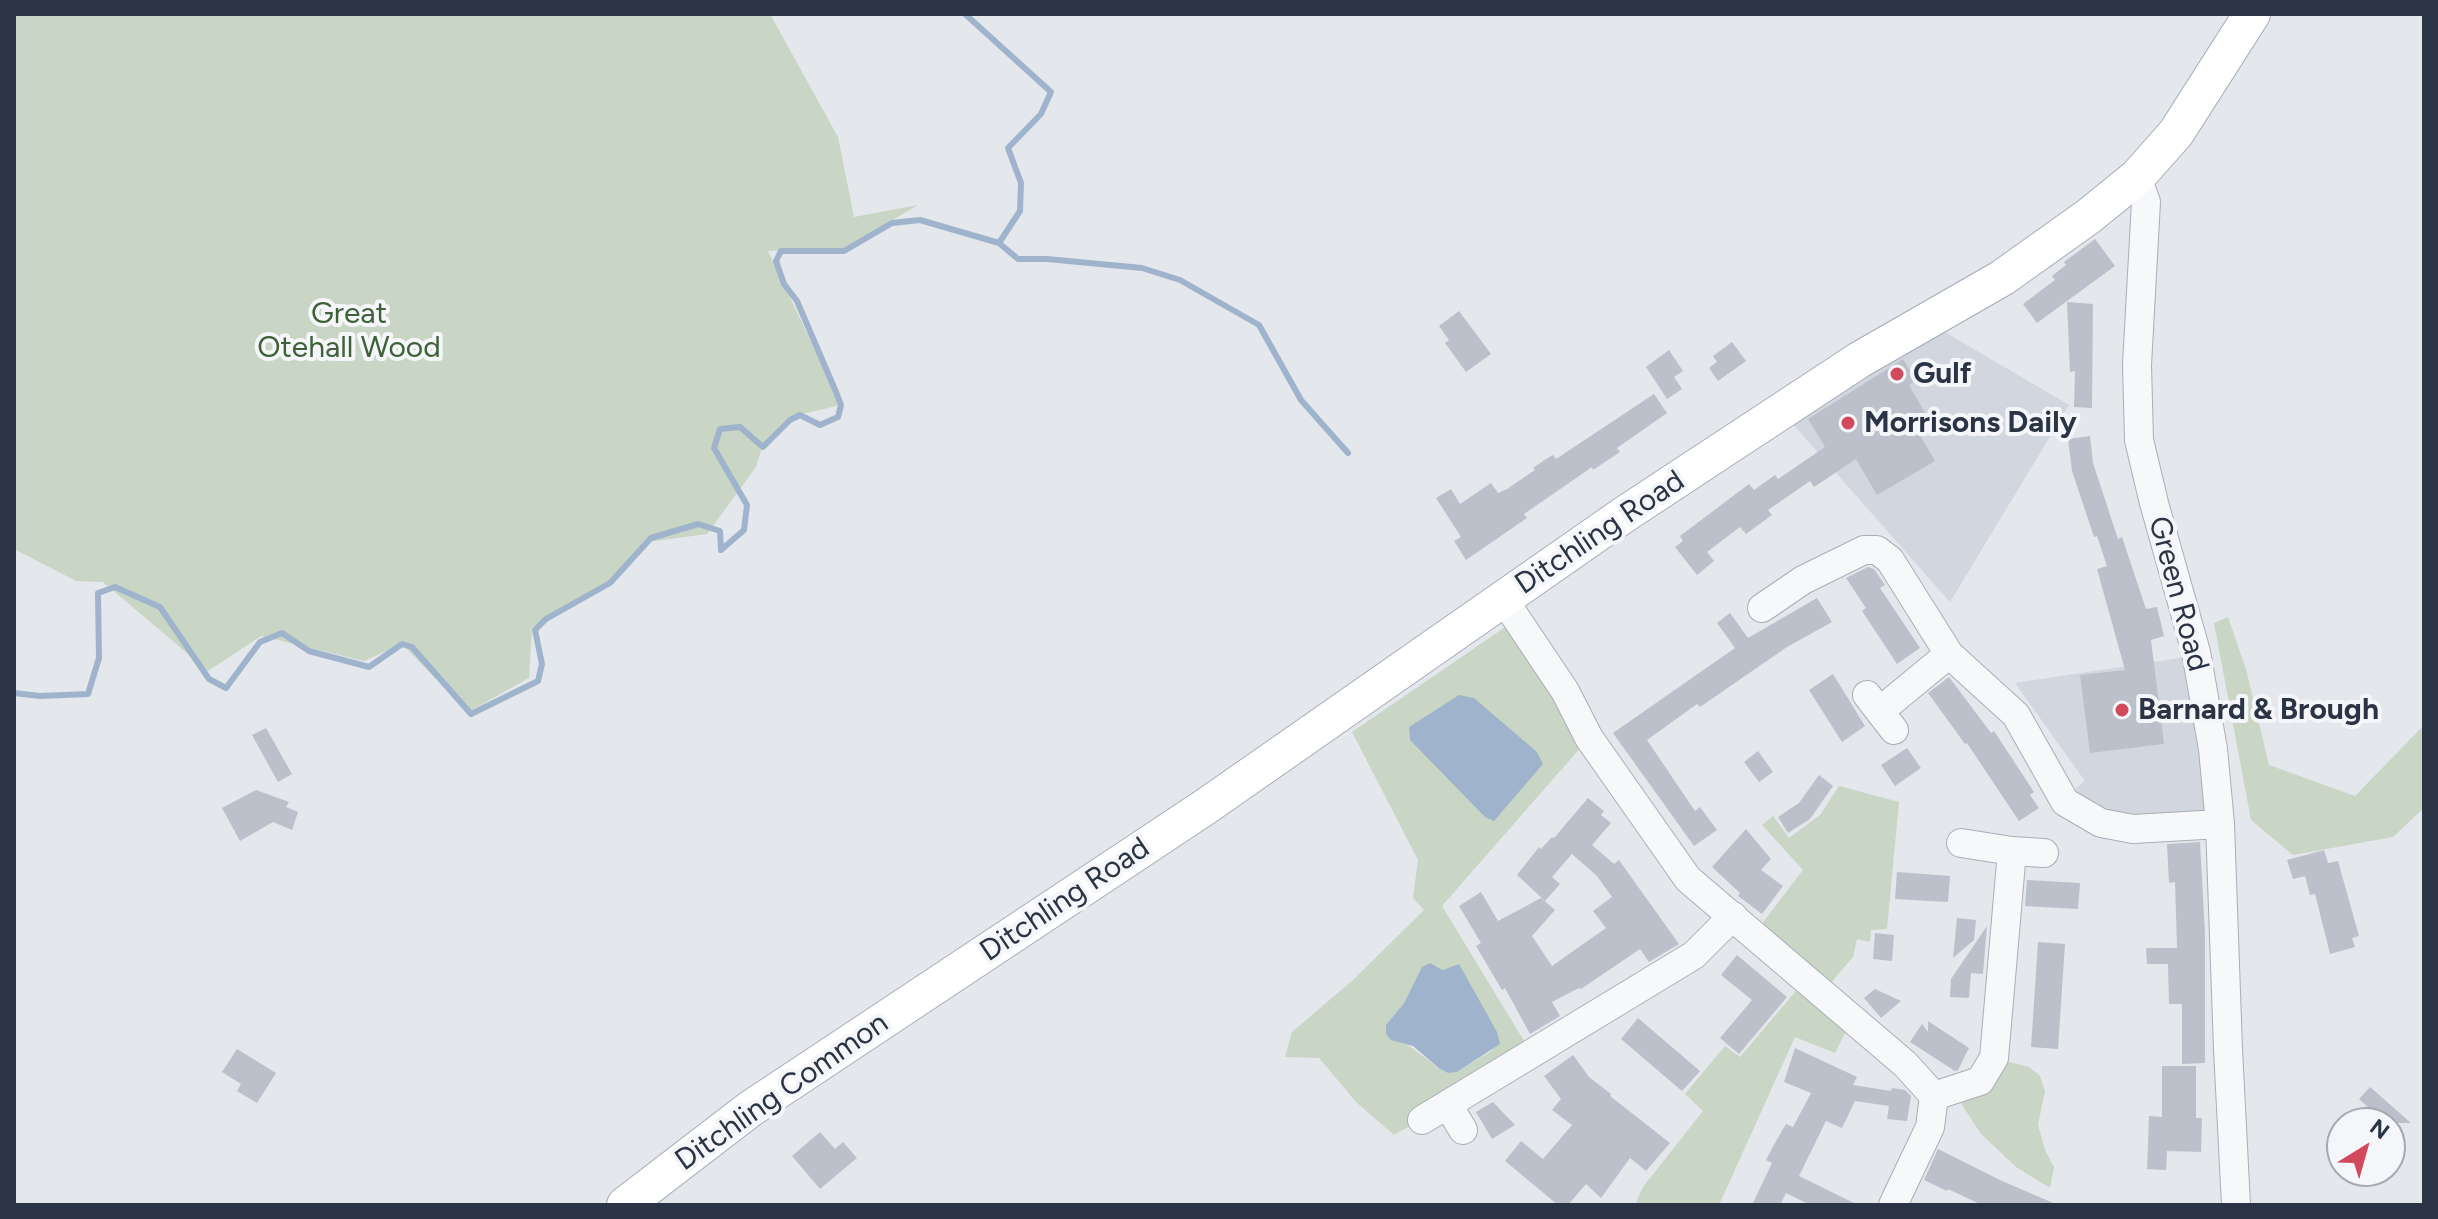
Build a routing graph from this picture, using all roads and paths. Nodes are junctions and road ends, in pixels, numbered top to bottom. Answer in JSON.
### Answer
{"nodes":[{"id":1,"x":2252,"y":14,"type":"edge"},
{"id":2,"x":2137,"y":177,"type":"junction"},
{"id":3,"x":1504,"y":600,"type":"junction"},
{"id":4,"x":1762,"y":608,"type":"dead end"},
{"id":5,"x":1949,"y":654,"type":"junction"},
{"id":6,"x":1880,"y":712,"type":"dead end"},
{"id":7,"x":2220,"y":824,"type":"junction"},
{"id":8,"x":1961,"y":843,"type":"dead end"},
{"id":9,"x":2012,"y":851,"type":"junction"},
{"id":10,"x":2044,"y":853,"type":"dead end"},
{"id":11,"x":1733,"y":916,"type":"junction"},
{"id":12,"x":901,"y":1009,"type":"joint"},
{"id":13,"x":1934,"y":1096,"type":"junction"},
{"id":14,"x":1448,"y":1105,"type":"junction"},
{"id":15,"x":1422,"y":1120,"type":"dead end"},
{"id":16,"x":1463,"y":1130,"type":"dead end"},
{"id":17,"x":625,"y":1205,"type":"edge"},
{"id":18,"x":1893,"y":1205,"type":"edge"},
{"id":19,"x":2236,"y":1205,"type":"edge"}],
"edges":[{"from":1,"to":2,"type":"main road","name":"Ditchling Road"},
{"from":2,"to":3,"type":"main road","name":"Ditchling Road"},
{"from":2,"to":7,"type":"street","name":"Green Road"},
{"from":3,"to":11,"type":"street"},
{"from":3,"to":12,"type":"main road","name":"Ditchling Road"},
{"from":4,"to":5,"type":"street"},
{"from":5,"to":6,"type":"street"},
{"from":5,"to":7,"type":"street"},
{"from":7,"to":19,"type":"street","name":"Green Road"},
{"from":8,"to":9,"type":"street"},
{"from":9,"to":10,"type":"street"},
{"from":9,"to":13,"type":"street"},
{"from":11,"to":13,"type":"street"},
{"from":11,"to":14,"type":"street"},
{"from":12,"to":17,"type":"main road","name":"Ditchling Common"},
{"from":13,"to":18,"type":"street"},
{"from":14,"to":15,"type":"street"},
{"from":14,"to":16,"type":"street"}]}
